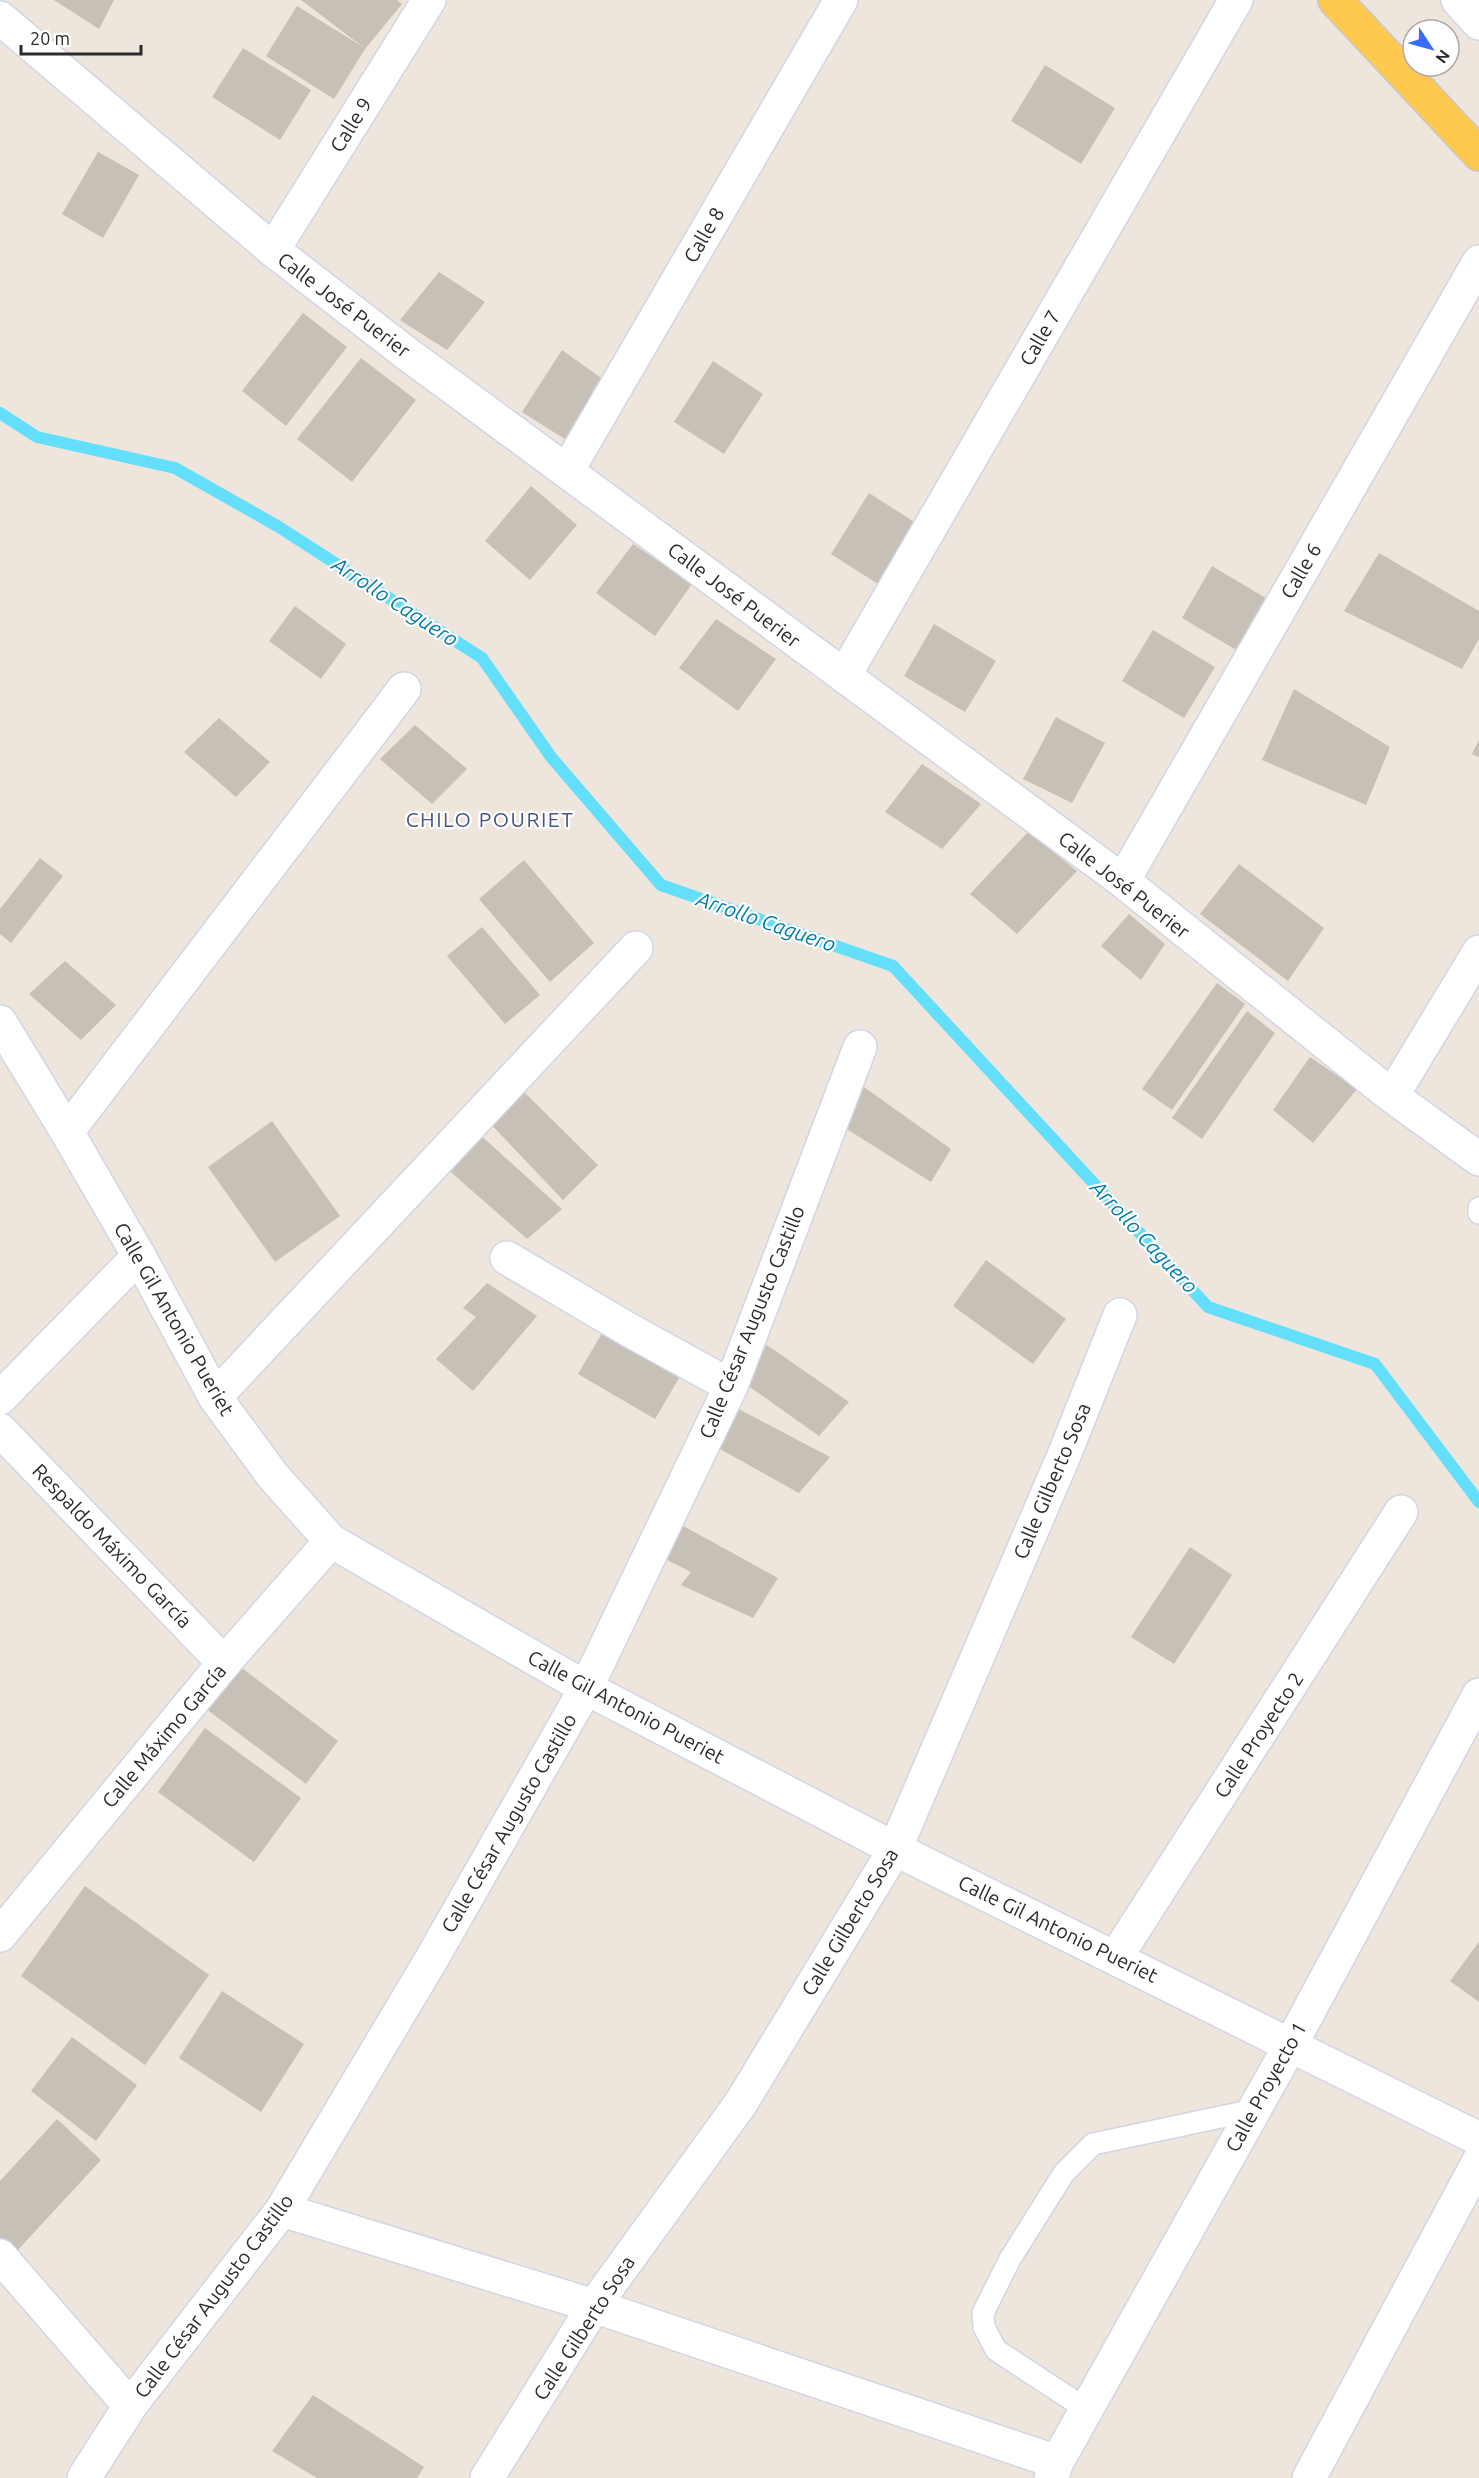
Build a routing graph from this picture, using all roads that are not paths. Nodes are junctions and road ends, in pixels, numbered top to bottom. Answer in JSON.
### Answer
{"nodes":[{"id":1,"x":10,"y":0,"type":"edge"},
{"id":2,"x":429,"y":0,"type":"edge"},
{"id":3,"x":841,"y":0,"type":"edge"},
{"id":4,"x":1236,"y":0,"type":"edge"},
{"id":5,"x":1335,"y":0,"type":"edge"},
{"id":6,"x":1458,"y":0,"type":"edge"},
{"id":7,"x":0,"y":18,"type":"edge"},
{"id":8,"x":1479,"y":23,"type":"edge"},
{"id":9,"x":1479,"y":154,"type":"edge"},
{"id":10,"x":273,"y":250,"type":"junction"},
{"id":11,"x":1479,"y":262,"type":"edge"},
{"id":12,"x":567,"y":471,"type":"junction"},
{"id":13,"x":844,"y":676,"type":"junction"},
{"id":14,"x":404,"y":689,"type":"dead end"},
{"id":15,"x":1123,"y":881,"type":"junction"},
{"id":16,"x":636,"y":948,"type":"dead end"},
{"id":17,"x":1479,"y":952,"type":"edge"},
{"id":18,"x":0,"y":1022,"type":"edge"},
{"id":19,"x":860,"y":1047,"type":"dead end"},
{"id":20,"x":1392,"y":1096,"type":"junction"},
{"id":21,"x":67,"y":1132,"type":"junction"},
{"id":22,"x":1479,"y":1159,"type":"edge"},
{"id":23,"x":1479,"y":1208,"type":"edge"},
{"id":24,"x":1479,"y":1213,"type":"edge"},
{"id":25,"x":138,"y":1256,"type":"junction"},
{"id":26,"x":507,"y":1258,"type":"dead end"},
{"id":27,"x":1120,"y":1316,"type":"dead end"},
{"id":28,"x":731,"y":1386,"type":"junction"},
{"id":29,"x":215,"y":1397,"type":"junction"},
{"id":30,"x":0,"y":1398,"type":"edge"},
{"id":31,"x":0,"y":1430,"type":"edge"},
{"id":32,"x":1401,"y":1512,"type":"dead end"},
{"id":33,"x":331,"y":1541,"type":"junction"},
{"id":34,"x":224,"y":1663,"type":"junction"},
{"id":35,"x":586,"y":1688,"type":"junction"},
{"id":36,"x":1479,"y":1695,"type":"edge"},
{"id":37,"x":895,"y":1849,"type":"junction"},
{"id":38,"x":0,"y":1935,"type":"edge"},
{"id":39,"x":1116,"y":1957,"type":"junction"},
{"id":40,"x":1290,"y":2046,"type":"junction"},
{"id":41,"x":1254,"y":2110,"type":"junction"},
{"id":42,"x":1479,"y":2139,"type":"edge"},
{"id":43,"x":1479,"y":2161,"type":"edge"},
{"id":44,"x":282,"y":2210,"type":"junction"},
{"id":45,"x":0,"y":2256,"type":"edge"},
{"id":46,"x":594,"y":2306,"type":"junction"},
{"id":47,"x":130,"y":2406,"type":"junction"},
{"id":48,"x":1086,"y":2409,"type":"junction"},
{"id":49,"x":1054,"y":2470,"type":"edge"},
{"id":50,"x":84,"y":2478,"type":"edge"},
{"id":51,"x":487,"y":2478,"type":"edge"},
{"id":52,"x":1309,"y":2478,"type":"edge"}],
"edges":[{"from":1,"to":7,"type":"street"},
{"from":2,"to":10,"type":"street","name":"Calle 9"},
{"from":3,"to":12,"type":"street","name":"Calle 8"},
{"from":4,"to":13,"type":"street","name":"Calle 7"},
{"from":5,"to":9,"type":"main road"},
{"from":6,"to":8,"type":"street"},
{"from":7,"to":10,"type":"street","name":"Calle José Puerier"},
{"from":10,"to":12,"type":"street","name":"Calle José Puerier"},
{"from":11,"to":15,"type":"street","name":"Calle 6"},
{"from":12,"to":13,"type":"street","name":"Calle José Puerier"},
{"from":13,"to":15,"type":"street","name":"Calle José Puerier"},
{"from":14,"to":21,"type":"street"},
{"from":15,"to":20,"type":"street","name":"Calle José Puerier"},
{"from":16,"to":29,"type":"street"},
{"from":17,"to":20,"type":"street"},
{"from":18,"to":21,"type":"street","name":"Calle Gil Antonio Pueriet"},
{"from":19,"to":28,"type":"street","name":"Calle César Augusto Castillo"},
{"from":20,"to":22,"type":"street","name":"Calle José Puerier"},
{"from":21,"to":25,"type":"street","name":"Calle Gil Antonio Pueriet"},
{"from":23,"to":24,"type":"lane"},
{"from":25,"to":29,"type":"street","name":"Calle Gil Antonio Pueriet"},
{"from":25,"to":30,"type":"street"},
{"from":26,"to":28,"type":"street"},
{"from":27,"to":37,"type":"street","name":"Calle Gilberto Sosa"},
{"from":28,"to":35,"type":"street","name":"Calle César Augusto Castillo"},
{"from":29,"to":33,"type":"street","name":"Calle Gil Antonio Pueriet"},
{"from":31,"to":34,"type":"street","name":"Respaldo Máximo García"},
{"from":32,"to":39,"type":"street","name":"Calle Proyecto 2"},
{"from":33,"to":34,"type":"street","name":"Calle Máximo García"},
{"from":33,"to":35,"type":"street","name":"Calle Gil Antonio Pueriet"},
{"from":34,"to":38,"type":"street","name":"Calle Máximo García"},
{"from":35,"to":37,"type":"street","name":"Calle Gil Antonio Pueriet"},
{"from":35,"to":44,"type":"street","name":"Calle César Augusto Castillo"},
{"from":36,"to":40,"type":"street","name":"Calle Proyecto 1"},
{"from":37,"to":39,"type":"street","name":"Calle Gil Antonio Pueriet"},
{"from":37,"to":46,"type":"street","name":"Calle Gilberto Sosa"},
{"from":39,"to":40,"type":"street","name":"Calle Gil Antonio Pueriet"},
{"from":40,"to":41,"type":"street","name":"Calle Proyecto 1"},
{"from":40,"to":42,"type":"street","name":"Calle Gil Antonio Pueriet"},
{"from":41,"to":48,"type":"street","name":"Calle Proyecto 1"},
{"from":41,"to":48,"type":"lane"},
{"from":43,"to":52,"type":"street"},
{"from":44,"to":46,"type":"street"},
{"from":44,"to":47,"type":"street","name":"Calle César Augusto Castillo"},
{"from":45,"to":47,"type":"street"},
{"from":46,"to":49,"type":"street"},
{"from":46,"to":51,"type":"street","name":"Calle Gilberto Sosa"},
{"from":47,"to":50,"type":"street","name":"Calle César Augusto Castillo"},
{"from":48,"to":49,"type":"street","name":"Calle Proyecto 1"}]}
